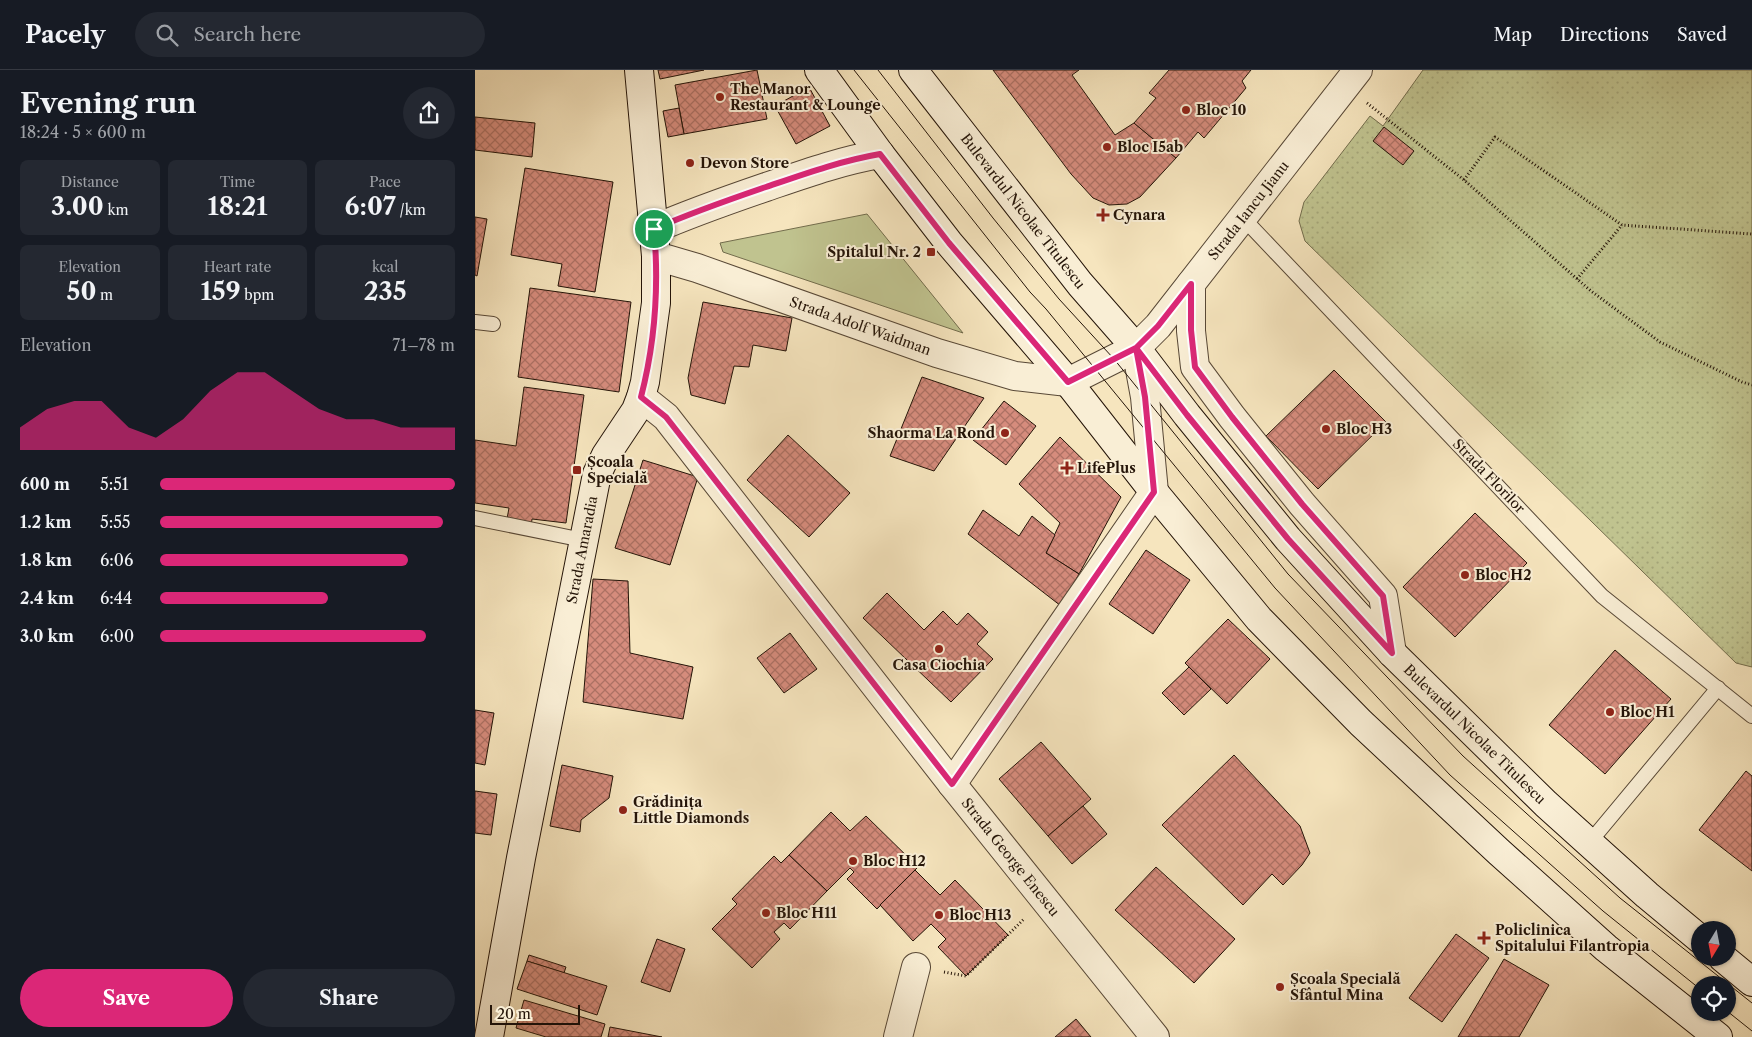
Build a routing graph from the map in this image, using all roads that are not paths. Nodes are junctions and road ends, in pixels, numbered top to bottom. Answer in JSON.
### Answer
{"nodes":[{"id":1,"x":639,"y":70,"type":"edge"},
{"id":2,"x":819,"y":70,"type":"edge"},
{"id":3,"x":913,"y":70,"type":"edge"},
{"id":4,"x":1352,"y":78,"type":"edge"},
{"id":5,"x":880,"y":154,"type":"junction"},
{"id":6,"x":1243,"y":218,"type":"junction"},
{"id":7,"x":654,"y":229,"type":"junction"},
{"id":8,"x":656,"y":256,"type":"junction"},
{"id":9,"x":1191,"y":284,"type":"junction"},
{"id":10,"x":475,"y":322,"type":"edge"},
{"id":11,"x":493,"y":324,"type":"dead end"},
{"id":12,"x":1136,"y":348,"type":"junction"},
{"id":13,"x":1068,"y":382,"type":"junction"},
{"id":14,"x":641,"y":397,"type":"junction"},
{"id":15,"x":1154,"y":492,"type":"junction"},
{"id":16,"x":475,"y":518,"type":"edge"},
{"id":17,"x":583,"y":540,"type":"junction"},
{"id":18,"x":1392,"y":653,"type":"junction"},
{"id":19,"x":1717,"y":688,"type":"junction"},
{"id":20,"x":1752,"y":716,"type":"edge"},
{"id":21,"x":952,"y":784,"type":"junction"},
{"id":22,"x":1589,"y":844,"type":"junction"},
{"id":23,"x":1691,"y":932,"type":"edge"},
{"id":24,"x":1733,"y":966,"type":"edge"},
{"id":25,"x":916,"y":967,"type":"road end"},
{"id":26,"x":1752,"y":982,"type":"edge"},
{"id":27,"x":489,"y":1037,"type":"edge"},
{"id":28,"x":898,"y":1037,"type":"edge"},
{"id":29,"x":1155,"y":1037,"type":"edge"},
{"id":30,"x":1718,"y":1037,"type":"edge"}],
"edges":[{"from":1,"to":7,"type":"main road","name":"Strada Amaradia"},
{"from":2,"to":5,"type":"main road"},
{"from":3,"to":12,"type":"main road","name":"Bulevardul Nicolae Titulescu"},
{"from":4,"to":6,"type":"main road","name":"Strada Iancu Jianu"},
{"from":5,"to":7,"type":"main road"},
{"from":5,"to":13,"type":"main road"},
{"from":6,"to":9,"type":"main road","name":"Strada Iancu Jianu"},
{"from":6,"to":19,"type":"lane","name":"Strada Florilor"},
{"from":7,"to":8,"type":"main road","name":"Strada Amaradia"},
{"from":8,"to":13,"type":"main road","name":"Strada Adolf Waidman"},
{"from":8,"to":14,"type":"main road","name":"Strada Amaradia"},
{"from":9,"to":12,"type":"main road","name":"Strada Iancu Jianu"},
{"from":9,"to":18,"type":"main road"},
{"from":10,"to":11,"type":"lane"},
{"from":12,"to":13,"type":"main road"},
{"from":12,"to":15,"type":"main road"},
{"from":12,"to":18,"type":"main road","name":"Bulevardul Nicolae Titulescu"},
{"from":13,"to":15,"type":"main road"},
{"from":14,"to":17,"type":"main road","name":"Strada Amaradia"},
{"from":14,"to":21,"type":"main road","name":"Strada George Enescu"},
{"from":15,"to":21,"type":"main road"},
{"from":15,"to":30,"type":"main road"},
{"from":16,"to":17,"type":"lane"},
{"from":17,"to":27,"type":"main road","name":"Strada Amaradia"},
{"from":18,"to":22,"type":"main road","name":"Bulevardul Nicolae Titulescu"},
{"from":19,"to":20,"type":"lane","name":"Strada Florilor"},
{"from":19,"to":22,"type":"lane"},
{"from":21,"to":29,"type":"main road","name":"Strada George Enescu"},
{"from":22,"to":23,"type":"main road","name":"Bulevardul Nicolae Titulescu"},
{"from":24,"to":26,"type":"main road"},
{"from":25,"to":28,"type":"main road"}]}
